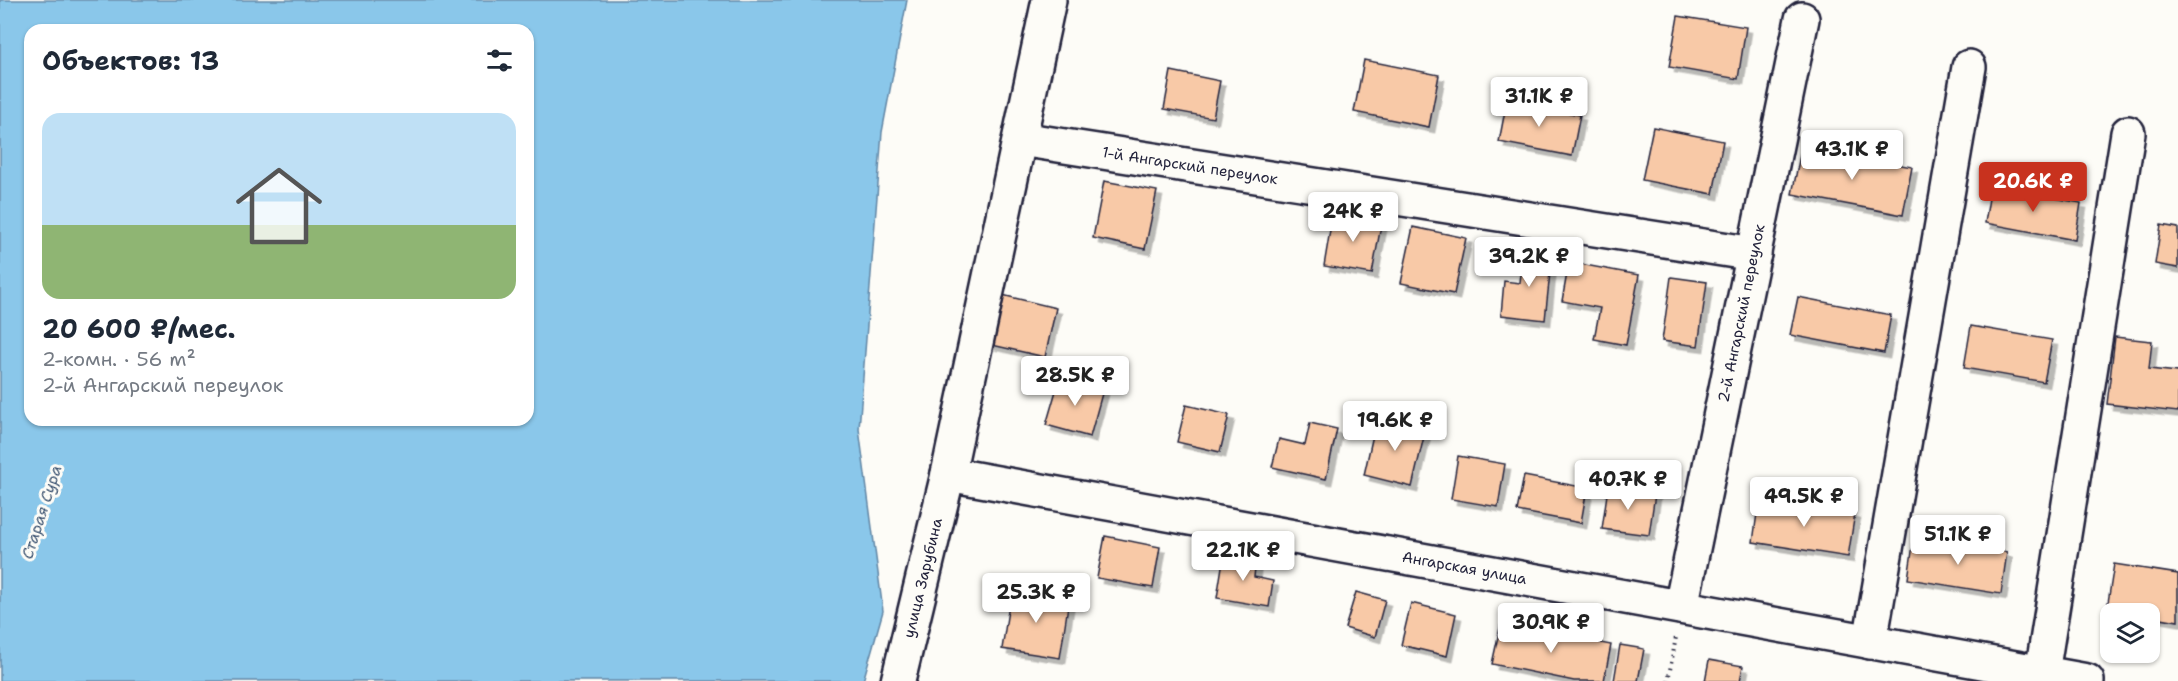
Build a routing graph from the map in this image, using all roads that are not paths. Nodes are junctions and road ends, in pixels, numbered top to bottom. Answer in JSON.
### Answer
{"nodes":[{"id":1,"x":1050,"y":0,"type":"edge"},
{"id":2,"x":1802,"y":19,"type":"dead end"},
{"id":3,"x":1970,"y":67,"type":"dead end"},
{"id":4,"x":2128,"y":133,"type":"dead end"},
{"id":5,"x":1020,"y":139,"type":"junction"},
{"id":6,"x":1754,"y":254,"type":"junction"},
{"id":7,"x":948,"y":474,"type":"junction"},
{"id":8,"x":1681,"y":607,"type":"junction"},
{"id":9,"x":1870,"y":642,"type":"junction"},
{"id":10,"x":2042,"y":673,"type":"junction"},
{"id":11,"x":898,"y":681,"type":"edge"},
{"id":12,"x":2087,"y":681,"type":"edge"}],
"edges":[{"from":1,"to":5,"type":"street","name":"улица Зарубина"},
{"from":2,"to":6,"type":"street","name":"2-й Ангарский переулок"},
{"from":3,"to":9,"type":"street"},
{"from":4,"to":10,"type":"street"},
{"from":5,"to":6,"type":"street","name":"1-й Ангарский переулок"},
{"from":5,"to":7,"type":"street","name":"улица Зарубина"},
{"from":6,"to":8,"type":"street","name":"2-й Ангарский переулок"},
{"from":7,"to":8,"type":"street","name":"Ангарская улица"},
{"from":7,"to":11,"type":"street","name":"улица Зарубина"},
{"from":8,"to":9,"type":"street","name":"Ангарская улица"},
{"from":9,"to":10,"type":"street","name":"Ангарская улица"},
{"from":10,"to":12,"type":"street","name":"Ангарская улица"}]}
